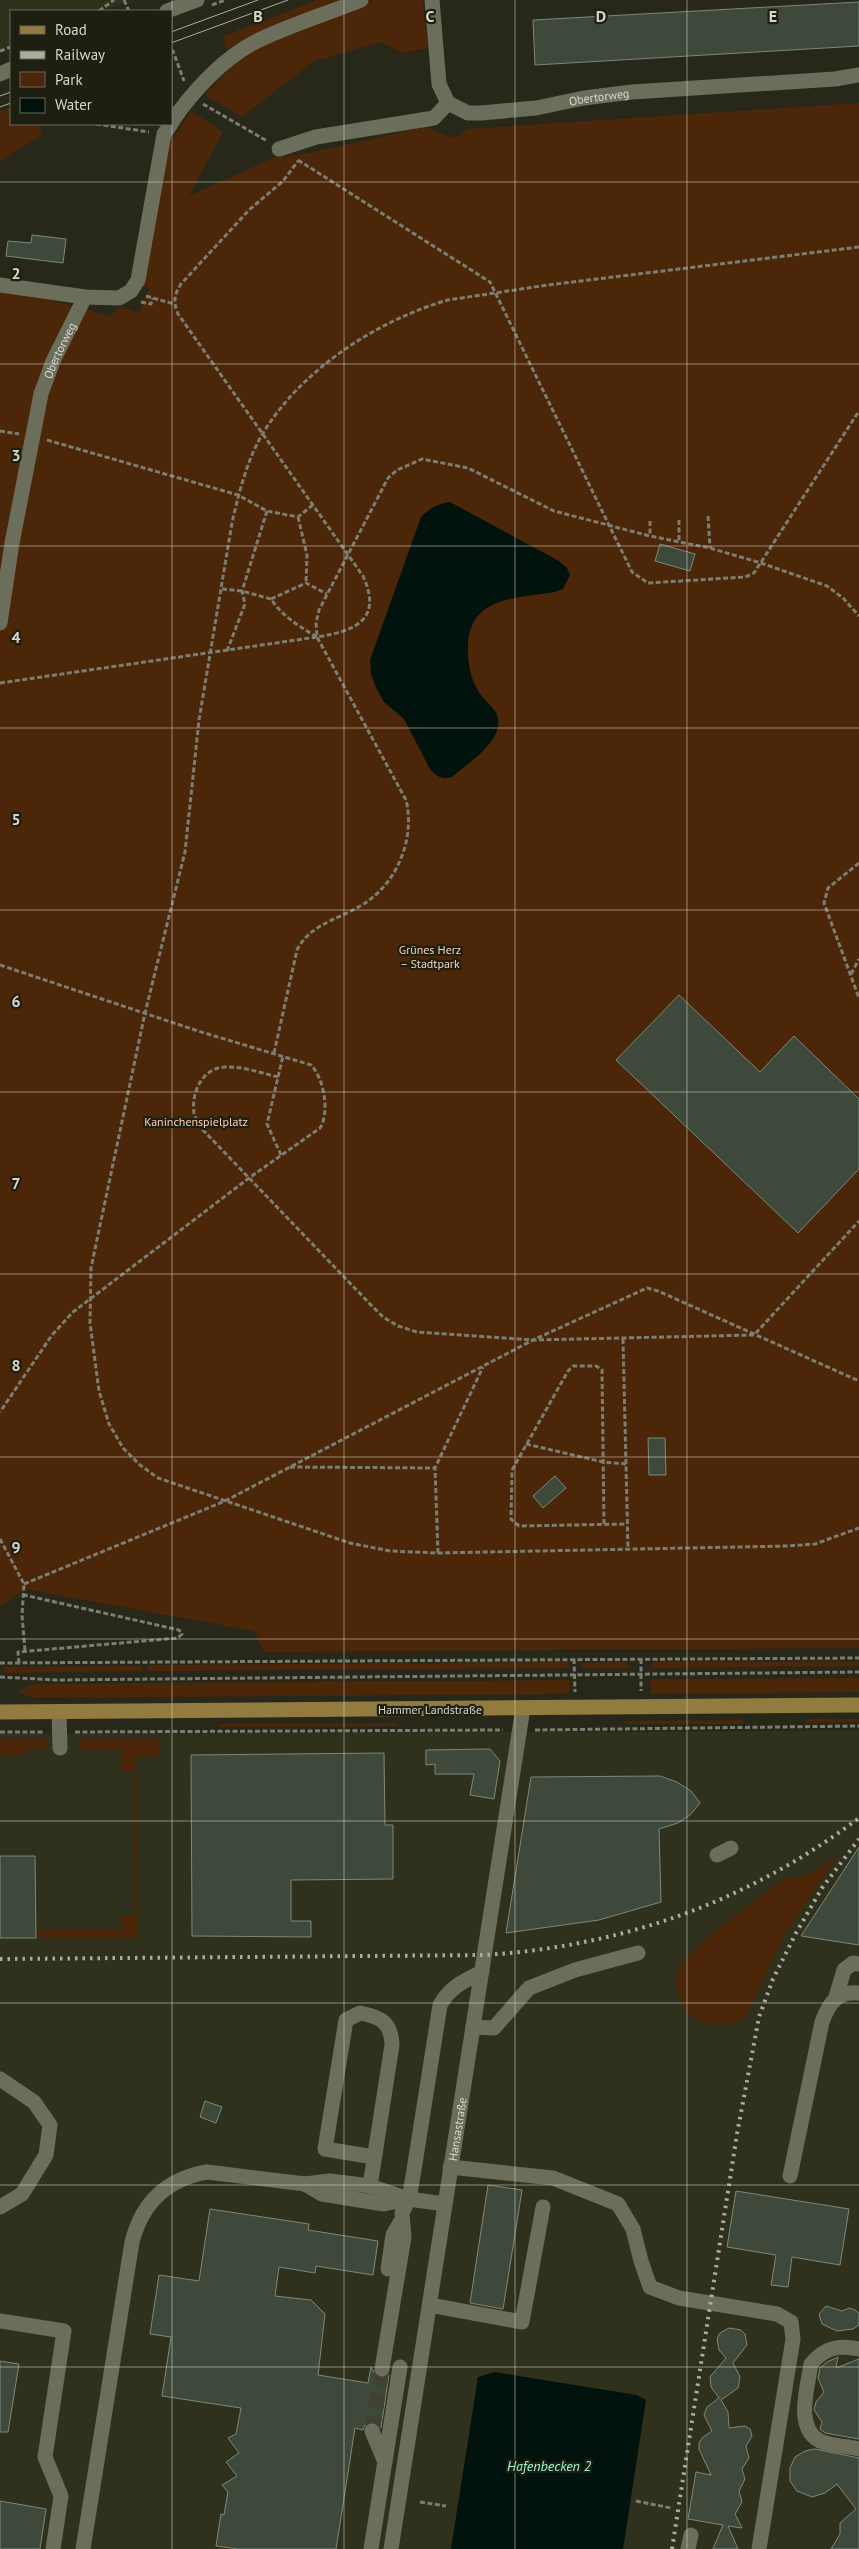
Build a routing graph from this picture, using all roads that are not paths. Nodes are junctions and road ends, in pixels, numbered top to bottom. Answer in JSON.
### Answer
{"nodes":[{"id":1,"x":197,"y":0,"type":"edge"},
{"id":2,"x":361,"y":0,"type":"edge"},
{"id":3,"x":432,"y":0,"type":"edge"},
{"id":4,"x":170,"y":10,"type":"edge"},
{"id":5,"x":859,"y":75,"type":"edge"},
{"id":6,"x":448,"y":104,"type":"junction"},
{"id":7,"x":172,"y":123,"type":"edge"},
{"id":8,"x":169,"y":127,"type":"edge"},
{"id":9,"x":279,"y":149,"type":"road end"},
{"id":10,"x":0,"y":284,"type":"edge"},
{"id":11,"x":85,"y":297,"type":"junction"},
{"id":12,"x":0,"y":623,"type":"edge"},
{"id":13,"x":859,"y":1705,"type":"edge"},
{"id":14,"x":523,"y":1708,"type":"junction"},
{"id":15,"x":0,"y":1712,"type":"edge"},
{"id":16,"x":59,"y":1712,"type":"junction"},
{"id":17,"x":60,"y":1748,"type":"dead end"},
{"id":18,"x":731,"y":1848,"type":"dead end"},
{"id":19,"x":717,"y":1855,"type":"dead end"},
{"id":20,"x":638,"y":1952,"type":"dead end"},
{"id":21,"x":859,"y":1964,"type":"edge"},
{"id":22,"x":482,"y":1972,"type":"junction"},
{"id":23,"x":859,"y":1993,"type":"edge"},
{"id":24,"x":836,"y":1997,"type":"junction"},
{"id":25,"x":474,"y":2027,"type":"junction"},
{"id":26,"x":0,"y":2079,"type":"edge"},
{"id":27,"x":374,"y":2157,"type":"junction"},
{"id":28,"x":450,"y":2166,"type":"junction"},
{"id":29,"x":790,"y":2176,"type":"dead end"},
{"id":30,"x":305,"y":2184,"type":"junction"},
{"id":31,"x":370,"y":2186,"type":"junction"},
{"id":32,"x":409,"y":2199,"type":"junction"},
{"id":33,"x":445,"y":2204,"type":"junction"},
{"id":34,"x":0,"y":2207,"type":"edge"},
{"id":35,"x":543,"y":2208,"type":"dead end"},
{"id":36,"x":430,"y":2306,"type":"junction"},
{"id":37,"x":0,"y":2321,"type":"edge"},
{"id":38,"x":386,"y":2347,"type":"junction"},
{"id":39,"x":859,"y":2349,"type":"edge"},
{"id":40,"x":400,"y":2367,"type":"junction"},
{"id":41,"x":382,"y":2369,"type":"tunnel mouth"},
{"id":42,"x":418,"y":2376,"type":"junction"},
{"id":43,"x":372,"y":2431,"type":"tunnel mouth"},
{"id":44,"x":859,"y":2449,"type":"edge"},
{"id":45,"x":385,"y":2463,"type":"junction"},
{"id":46,"x":54,"y":2549,"type":"edge"},
{"id":47,"x":83,"y":2549,"type":"edge"},
{"id":48,"x":371,"y":2549,"type":"edge"},
{"id":49,"x":391,"y":2549,"type":"edge"},
{"id":50,"x":759,"y":2549,"type":"edge"}],
"edges":[{"from":1,"to":4,"type":"street"},
{"from":2,"to":7,"type":"street"},
{"from":3,"to":6,"type":"street"},
{"from":5,"to":6,"type":"street","name":"Obertorweg"},
{"from":6,"to":9,"type":"street"},
{"from":8,"to":11,"type":"street"},
{"from":10,"to":11,"type":"street"},
{"from":11,"to":12,"type":"street","name":"Obertorweg"},
{"from":13,"to":14,"type":"main road","name":"Hammer Landstraße"},
{"from":14,"to":16,"type":"main road","name":"Hammer Landstraße"},
{"from":14,"to":22,"type":"street","name":"Hansastraße"},
{"from":15,"to":16,"type":"main road","name":"Hammer Landstraße"},
{"from":16,"to":17,"type":"street"},
{"from":18,"to":19,"type":"street"},
{"from":20,"to":25,"type":"street"},
{"from":21,"to":24,"type":"street"},
{"from":22,"to":25,"type":"street","name":"Hansastraße"},
{"from":22,"to":32,"type":"street"},
{"from":23,"to":24,"type":"street"},
{"from":24,"to":29,"type":"street"},
{"from":25,"to":28,"type":"street","name":"Hansastraße"},
{"from":26,"to":34,"type":"street"},
{"from":27,"to":27,"type":"street"},
{"from":27,"to":31,"type":"street"},
{"from":28,"to":33,"type":"street","name":"Hansastraße"},
{"from":28,"to":50,"type":"street"},
{"from":30,"to":31,"type":"street"},
{"from":30,"to":32,"type":"street"},
{"from":30,"to":47,"type":"street"},
{"from":31,"to":32,"type":"street"},
{"from":32,"to":33,"type":"street"},
{"from":32,"to":38,"type":"street"},
{"from":33,"to":36,"type":"street","name":"Hansastraße"},
{"from":35,"to":36,"type":"street"},
{"from":36,"to":42,"type":"street","name":"Hansastraße"},
{"from":37,"to":46,"type":"street"},
{"from":38,"to":40,"type":"street"},
{"from":38,"to":41,"type":"street"},
{"from":39,"to":44,"type":"street"},
{"from":40,"to":42,"type":"street"},
{"from":40,"to":45,"type":"street"},
{"from":42,"to":49,"type":"street","name":"Hansastraße"},
{"from":43,"to":45,"type":"street"},
{"from":45,"to":48,"type":"street"}]}
